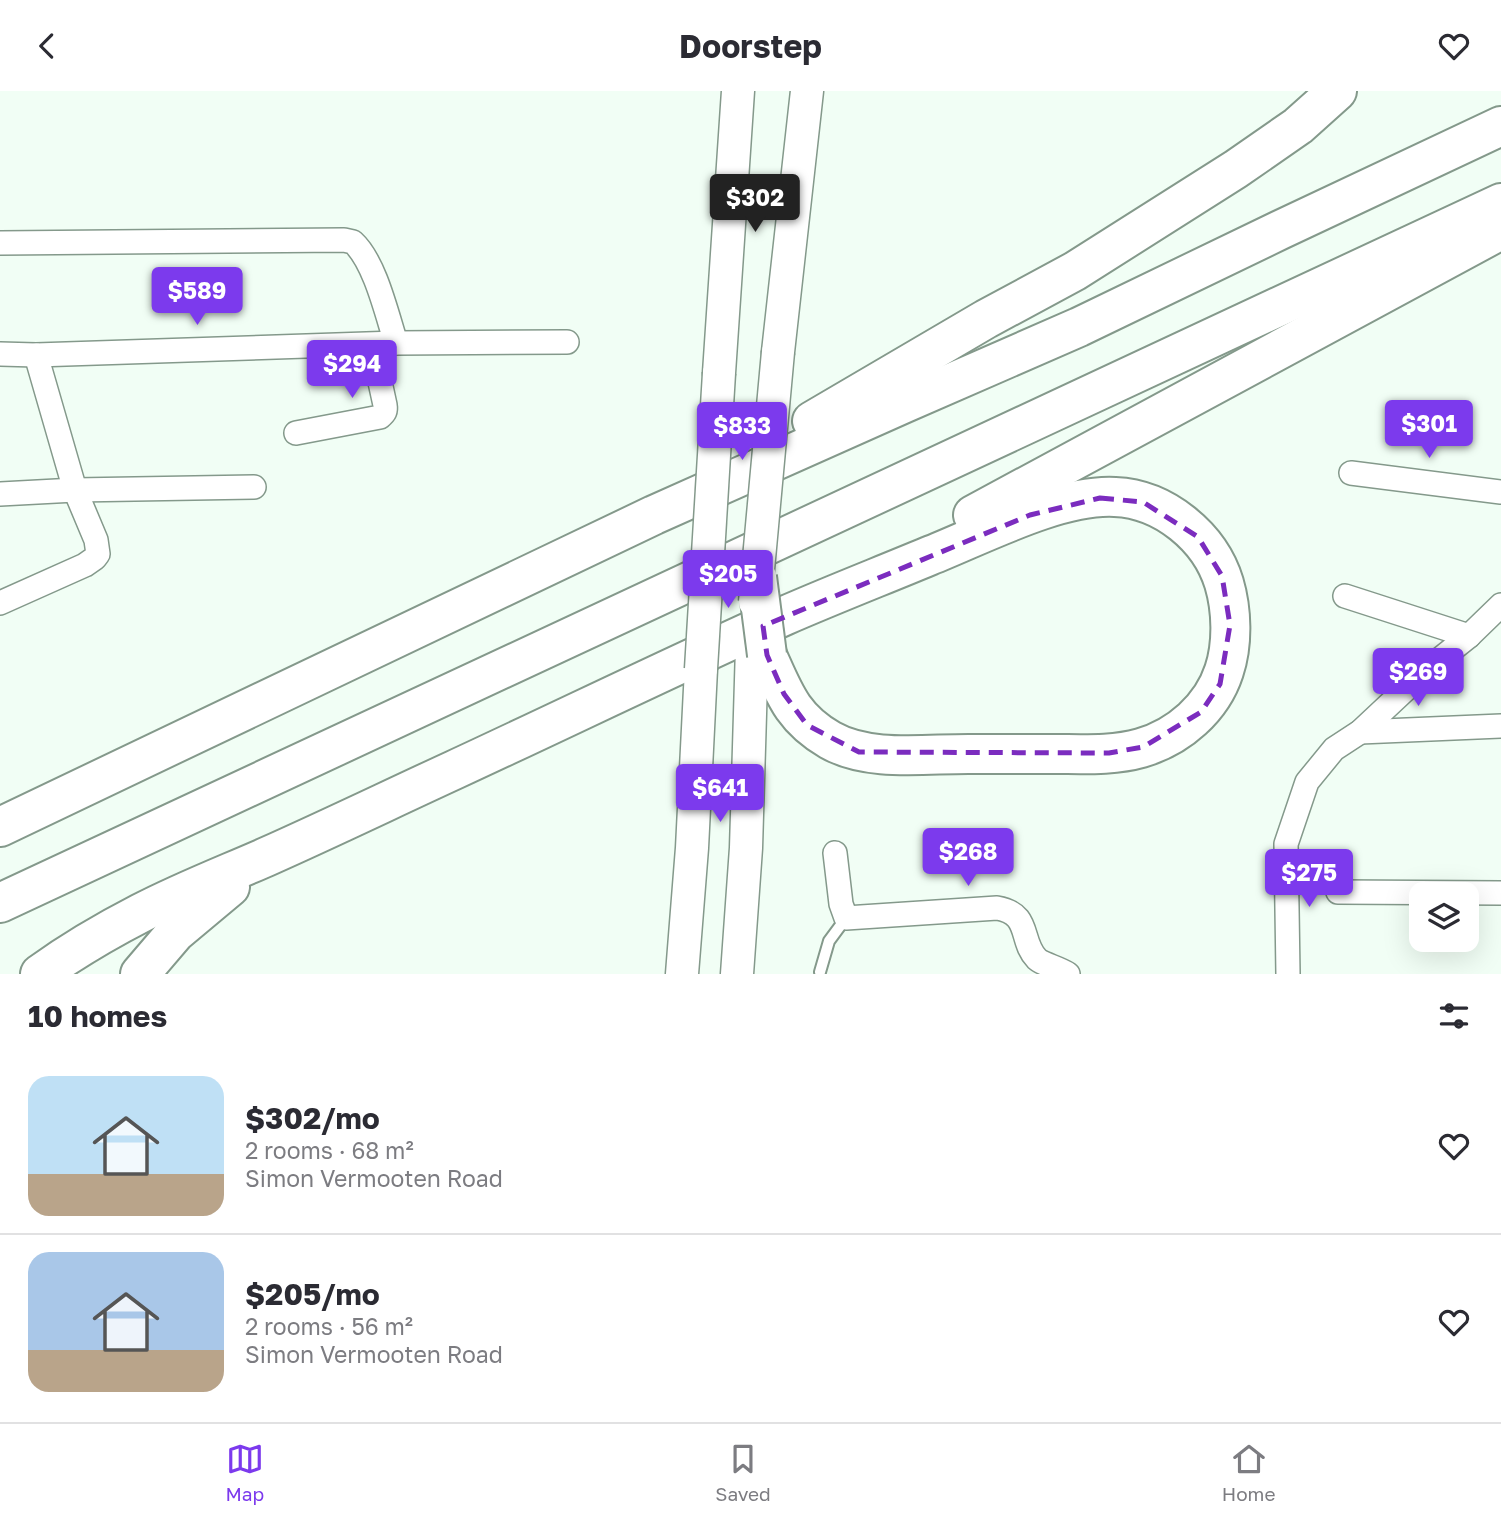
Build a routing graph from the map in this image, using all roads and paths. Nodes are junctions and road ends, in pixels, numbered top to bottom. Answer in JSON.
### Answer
{"nodes":[{"id":1,"x":738,"y":91,"type":"edge"},
{"id":2,"x":807,"y":91,"type":"edge"},
{"id":3,"x":1337,"y":91,"type":"edge"},
{"id":4,"x":1501,"y":126,"type":"edge"},
{"id":5,"x":1501,"y":204,"type":"edge"},
{"id":6,"x":1501,"y":230,"type":"edge"},
{"id":7,"x":0,"y":243,"type":"edge"},
{"id":8,"x":567,"y":342,"type":"dead end"},
{"id":9,"x":396,"y":343,"type":"junction"},
{"id":10,"x":372,"y":345,"type":"junction"},
{"id":11,"x":0,"y":354,"type":"edge"},
{"id":12,"x":36,"y":355,"type":"junction"},
{"id":13,"x":296,"y":433,"type":"dead end"},
{"id":14,"x":1351,"y":473,"type":"dead end"},
{"id":15,"x":254,"y":487,"type":"dead end"},
{"id":16,"x":75,"y":490,"type":"junction"},
{"id":17,"x":1501,"y":492,"type":"edge"},
{"id":18,"x":0,"y":494,"type":"edge"},
{"id":19,"x":654,"y":515,"type":"junction"},
{"id":20,"x":757,"y":577,"type":"joint"},
{"id":21,"x":1345,"y":596,"type":"dead end"},
{"id":22,"x":0,"y":603,"type":"edge"},
{"id":23,"x":1501,"y":605,"type":"edge"},
{"id":24,"x":786,"y":615,"type":"junction"},
{"id":25,"x":1469,"y":636,"type":"junction"},
{"id":26,"x":760,"y":651,"type":"junction"},
{"id":27,"x":1501,"y":726,"type":"edge"},
{"id":28,"x":1360,"y":732,"type":"junction"},
{"id":29,"x":0,"y":827,"type":"edge"},
{"id":30,"x":835,"y":853,"type":"dead end"},
{"id":31,"x":273,"y":854,"type":"junction"},
{"id":32,"x":1338,"y":892,"type":"dead end"},
{"id":33,"x":1501,"y":893,"type":"edge"},
{"id":34,"x":0,"y":903,"type":"edge"},
{"id":35,"x":845,"y":918,"type":"junction"},
{"id":36,"x":820,"y":972,"type":"edge"},
{"id":37,"x":40,"y":974,"type":"edge"},
{"id":38,"x":140,"y":974,"type":"edge"},
{"id":39,"x":682,"y":974,"type":"edge"},
{"id":40,"x":737,"y":974,"type":"edge"},
{"id":41,"x":1068,"y":974,"type":"edge"},
{"id":42,"x":1288,"y":974,"type":"edge"}],
"edges":[{"from":1,"to":39,"type":"main road","bridge":true},
{"from":2,"to":20,"type":"main road","bridge":true},
{"from":3,"to":19,"type":"highway"},
{"from":4,"to":19,"type":"highway"},
{"from":5,"to":34,"type":"highway"},
{"from":6,"to":24,"type":"highway"},
{"from":7,"to":9,"type":"street"},
{"from":8,"to":9,"type":"street"},
{"from":9,"to":10,"type":"street"},
{"from":10,"to":12,"type":"street"},
{"from":10,"to":13,"type":"street"},
{"from":11,"to":12,"type":"street"},
{"from":12,"to":16,"type":"street"},
{"from":14,"to":17,"type":"street"},
{"from":15,"to":16,"type":"street"},
{"from":16,"to":18,"type":"street"},
{"from":16,"to":22,"type":"street"},
{"from":19,"to":29,"type":"highway"},
{"from":20,"to":26,"type":"highway","bridge":true},
{"from":21,"to":25,"type":"street"},
{"from":23,"to":25,"type":"street"},
{"from":24,"to":26,"type":"highway"},
{"from":24,"to":31,"type":"highway"},
{"from":25,"to":28,"type":"street"},
{"from":26,"to":40,"type":"main road"},
{"from":27,"to":28,"type":"street"},
{"from":28,"to":42,"type":"street"},
{"from":30,"to":35,"type":"street"},
{"from":31,"to":37,"type":"highway"},
{"from":31,"to":38,"type":"highway"},
{"from":32,"to":33,"type":"street"},
{"from":35,"to":36,"type":"lane"},
{"from":35,"to":41,"type":"street"}]}
